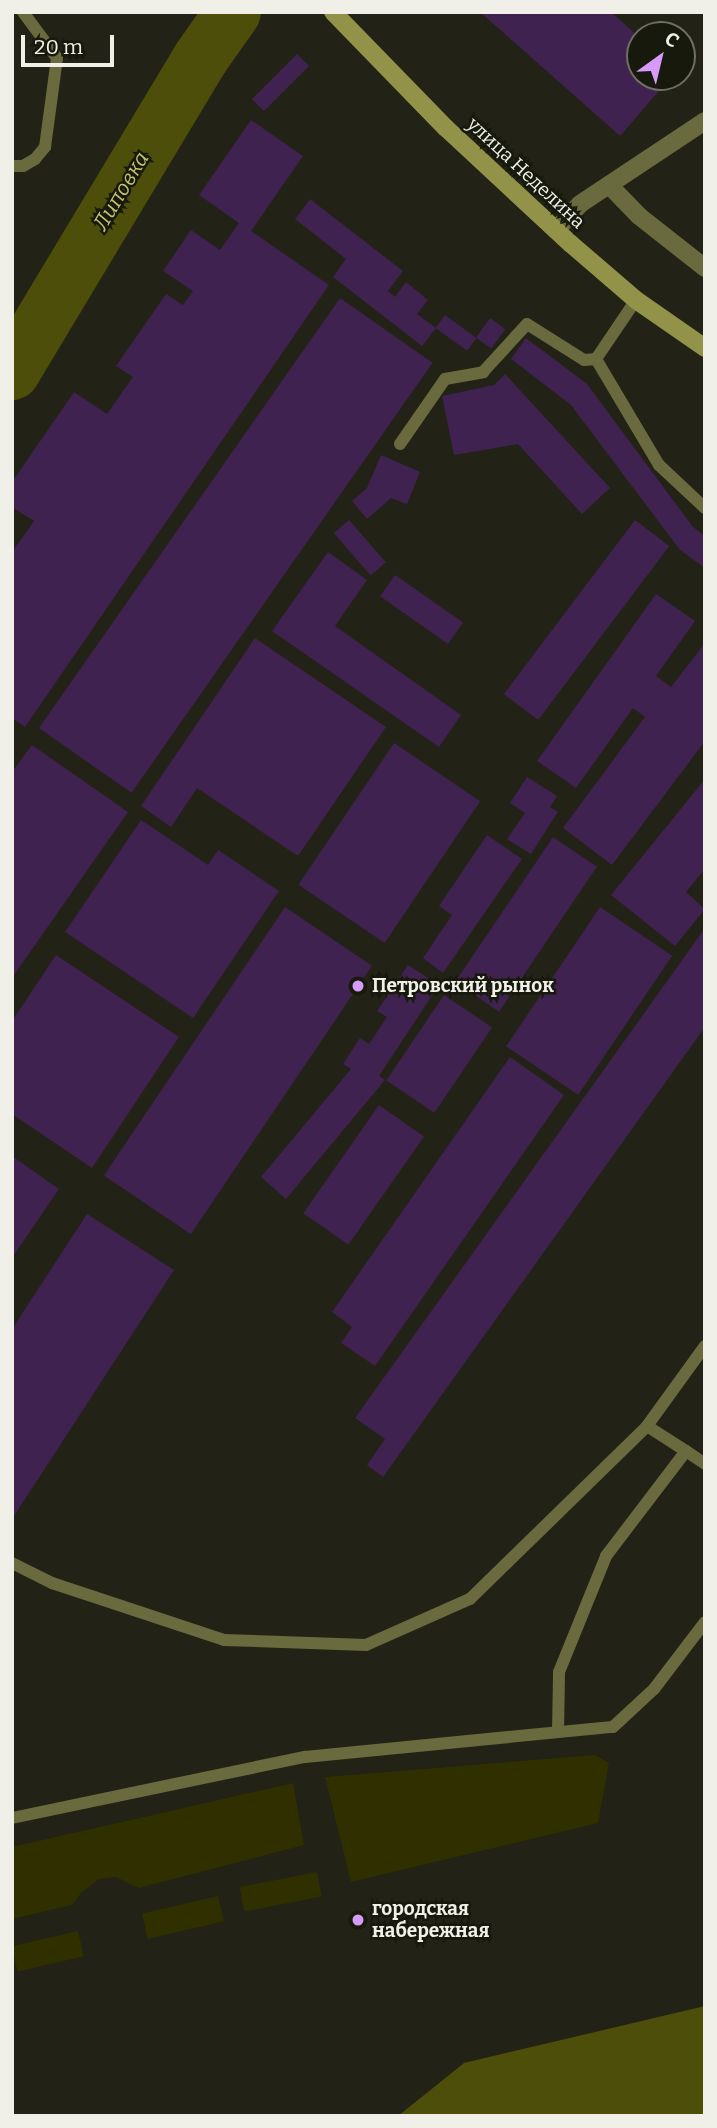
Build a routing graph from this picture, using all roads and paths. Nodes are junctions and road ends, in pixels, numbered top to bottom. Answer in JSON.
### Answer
{"nodes":[{"id":1,"x":23,"y":12,"type":"edge"},
{"id":2,"x":334,"y":13,"type":"edge"},
{"id":3,"x":705,"y":121,"type":"edge"},
{"id":4,"x":12,"y":166,"type":"edge"},
{"id":5,"x":609,"y":185,"type":"junction"},
{"id":6,"x":556,"y":230,"type":"junction"},
{"id":7,"x":705,"y":268,"type":"edge"},
{"id":8,"x":636,"y":300,"type":"junction"},
{"id":9,"x":705,"y":348,"type":"edge"},
{"id":10,"x":596,"y":359,"type":"junction"},
{"id":11,"x":400,"y":444,"type":"dead end"},
{"id":12,"x":705,"y":508,"type":"edge"},
{"id":13,"x":705,"y":1346,"type":"edge"},
{"id":14,"x":647,"y":1426,"type":"junction"},
{"id":15,"x":686,"y":1451,"type":"junction"},
{"id":16,"x":705,"y":1464,"type":"edge"},
{"id":17,"x":12,"y":1563,"type":"edge"},
{"id":18,"x":705,"y":1622,"type":"edge"},
{"id":19,"x":558,"y":1732,"type":"junction"},
{"id":20,"x":12,"y":1818,"type":"edge"}],
"edges":[{"from":1,"to":4,"type":"lane"},
{"from":2,"to":6,"type":"main road","name":"улица Неделина"},
{"from":3,"to":5,"type":"street"},
{"from":5,"to":6,"type":"street"},
{"from":5,"to":7,"type":"street"},
{"from":6,"to":8,"type":"main road","name":"улица Неделина"},
{"from":8,"to":9,"type":"main road","name":"улица Неделина"},
{"from":8,"to":10,"type":"lane"},
{"from":10,"to":11,"type":"lane"},
{"from":10,"to":12,"type":"lane"},
{"from":13,"to":14,"type":"lane"},
{"from":14,"to":15,"type":"lane"},
{"from":14,"to":17,"type":"lane"},
{"from":15,"to":16,"type":"lane"},
{"from":15,"to":19,"type":"lane"},
{"from":18,"to":19,"type":"lane"},
{"from":19,"to":20,"type":"lane"}]}
